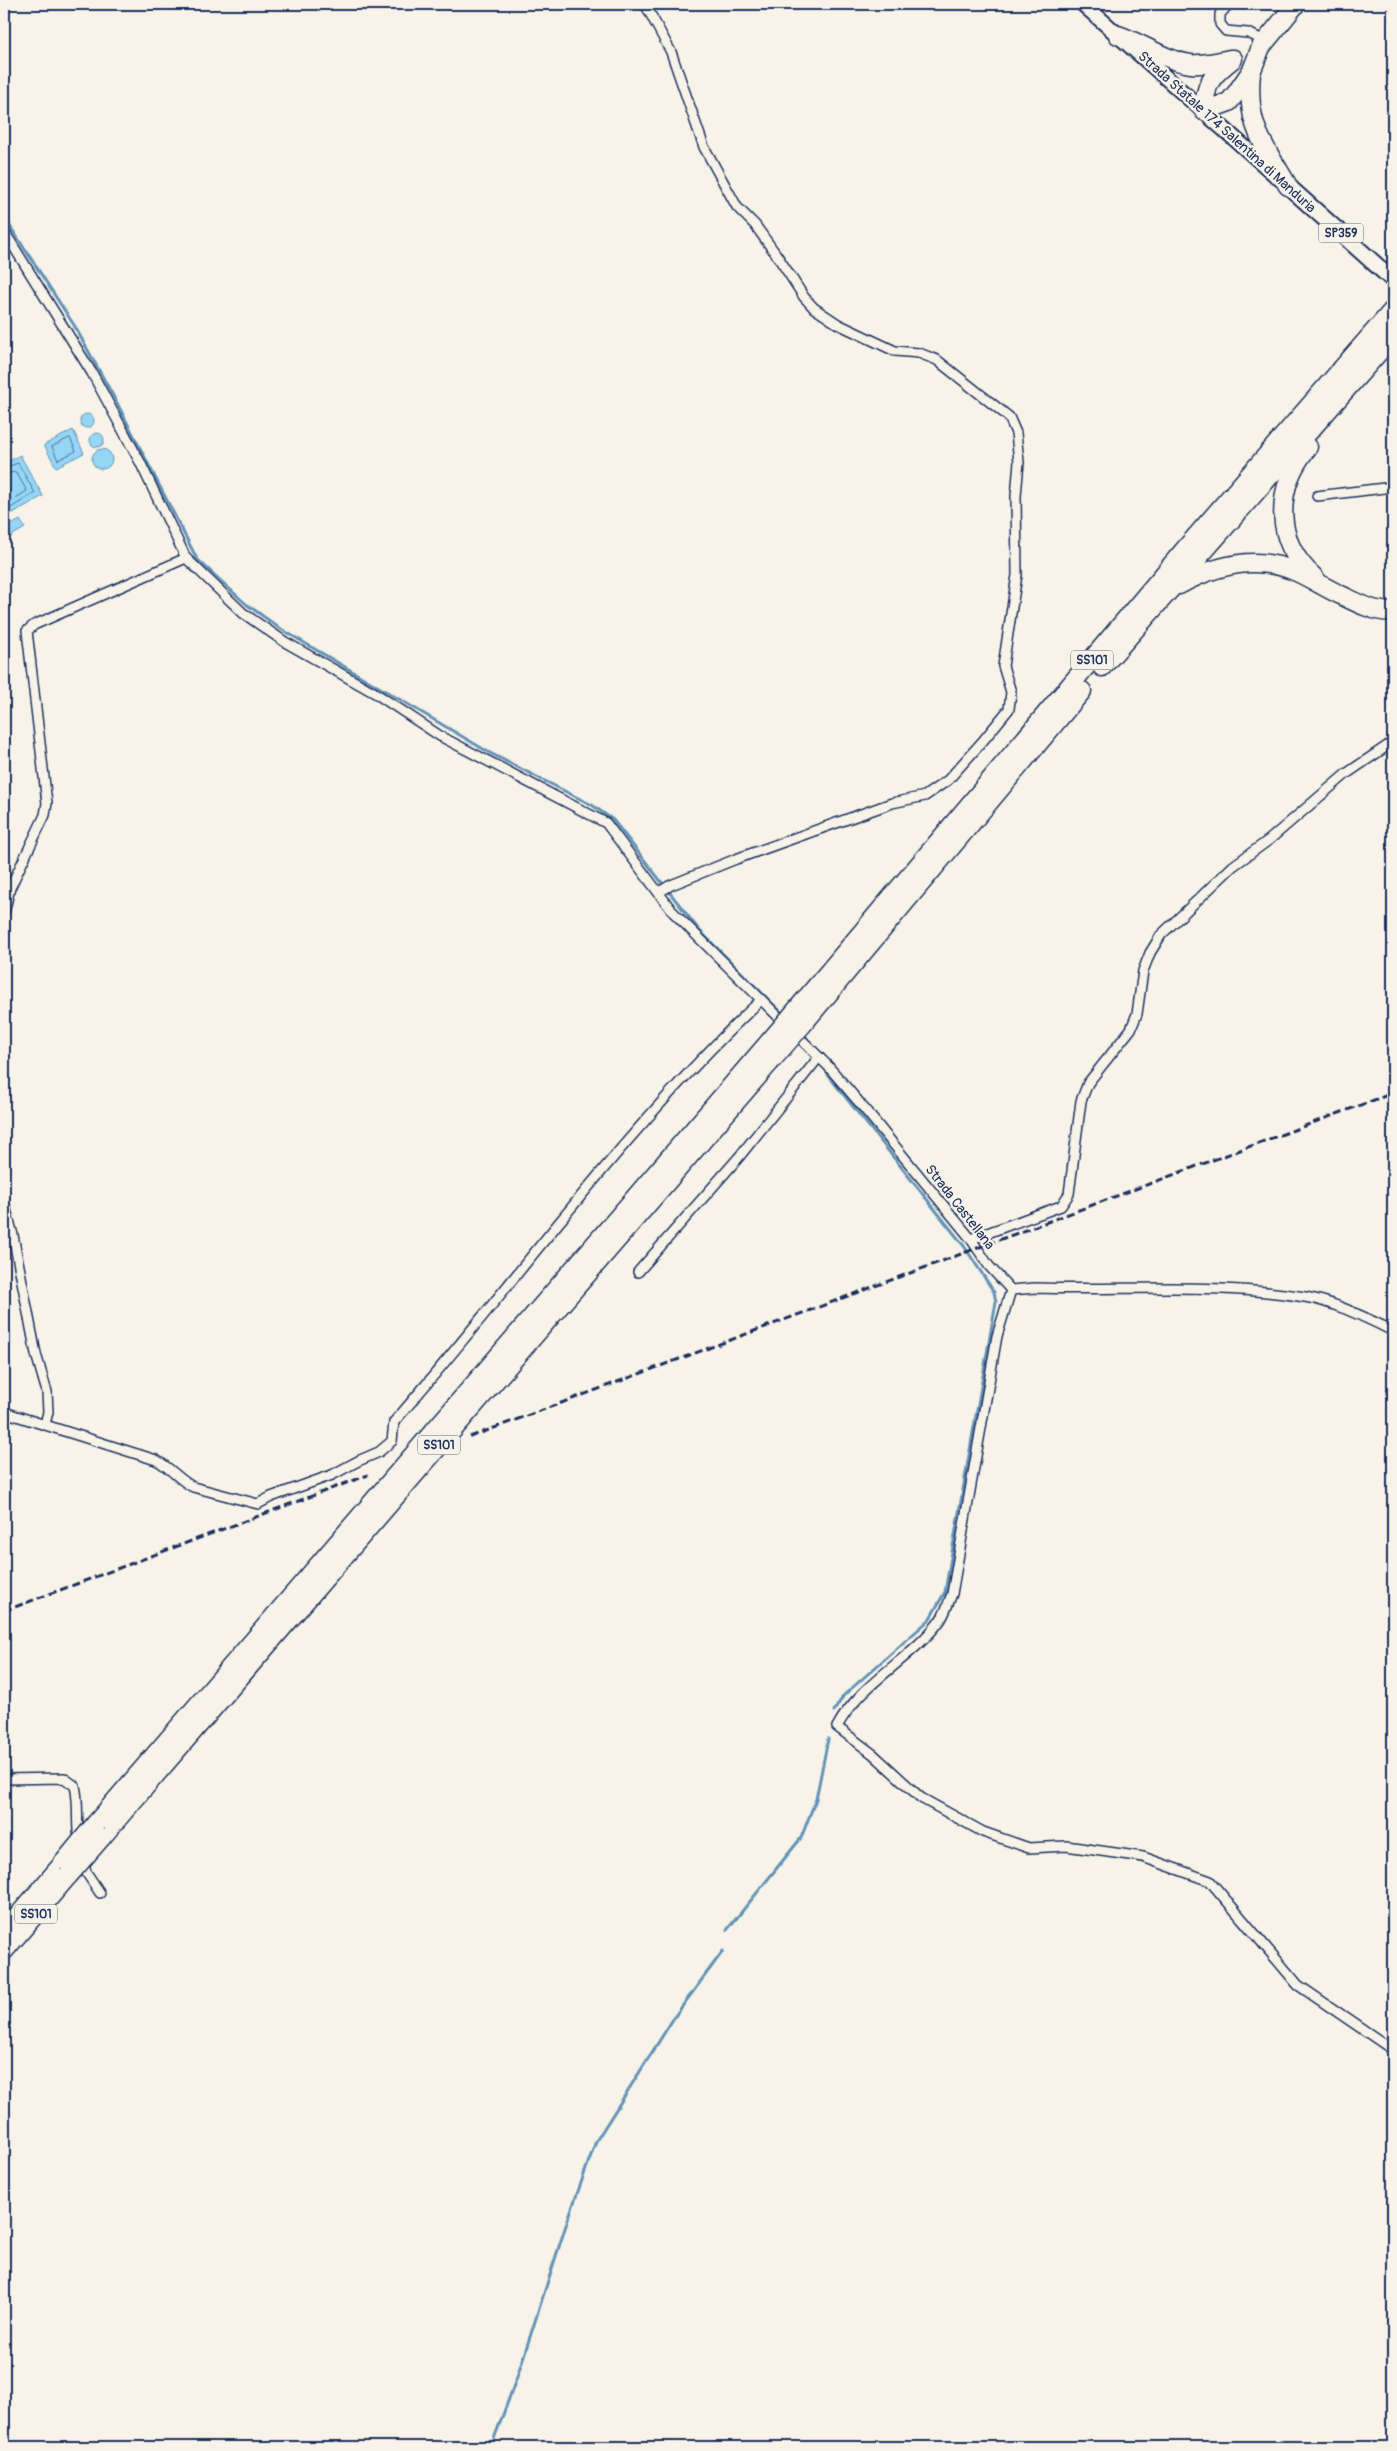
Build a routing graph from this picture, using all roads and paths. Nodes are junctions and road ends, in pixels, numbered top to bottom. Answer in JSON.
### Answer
{"nodes":[{"id":1,"x":644,"y":4,"type":"edge"},
{"id":2,"x":1082,"y":4,"type":"edge"},
{"id":3,"x":1229,"y":4,"type":"edge"},
{"id":4,"x":1296,"y":4,"type":"edge"},
{"id":5,"x":1118,"y":35,"type":"junction"},
{"id":6,"x":1263,"y":44,"type":"junction"},
{"id":7,"x":1233,"y":59,"type":"junction"},
{"id":8,"x":1252,"y":70,"type":"junction"},
{"id":9,"x":1204,"y":111,"type":"junction"},
{"id":10,"x":1288,"y":186,"type":"junction"},
{"id":11,"x":4,"y":231,"type":"edge"},
{"id":12,"x":1393,"y":280,"type":"edge"},
{"id":13,"x":1393,"y":310,"type":"edge"},
{"id":14,"x":1393,"y":336,"type":"edge"},
{"id":15,"x":1346,"y":389,"type":"junction"},
{"id":16,"x":1393,"y":488,"type":"edge"},
{"id":17,"x":1317,"y":496,"type":"dead end"},
{"id":18,"x":186,"y":558,"type":"junction"},
{"id":19,"x":1170,"y":590,"type":"junction"},
{"id":20,"x":1330,"y":591,"type":"junction"},
{"id":21,"x":1393,"y":612,"type":"edge"},
{"id":22,"x":1393,"y":742,"type":"edge"},
{"id":23,"x":659,"y":892,"type":"junction"},
{"id":24,"x":4,"y":913,"type":"edge"},
{"id":25,"x":760,"y":1001,"type":"junction"},
{"id":26,"x":798,"y":1019,"type":"junction"},
{"id":27,"x":819,"y":1057,"type":"junction"},
{"id":28,"x":4,"y":1202,"type":"edge"},
{"id":29,"x":971,"y":1239,"type":"junction"},
{"id":30,"x":638,"y":1272,"type":"dead end"},
{"id":31,"x":1011,"y":1290,"type":"junction"},
{"id":32,"x":1393,"y":1331,"type":"edge"},
{"id":33,"x":4,"y":1412,"type":"edge"},
{"id":34,"x":45,"y":1424,"type":"junction"},
{"id":35,"x":4,"y":1779,"type":"edge"},
{"id":36,"x":66,"y":1869,"type":"junction"},
{"id":37,"x":100,"y":1893,"type":"dead end"},
{"id":38,"x":4,"y":1932,"type":"edge"},
{"id":39,"x":4,"y":1951,"type":"edge"},
{"id":40,"x":1393,"y":2050,"type":"edge"}],
"edges":[{"from":1,"to":23,"type":"street"},
{"from":2,"to":5,"type":"main road","name":"Strada Statale 174 Salentina di Manduria","number":"SP359"},
{"from":3,"to":6,"type":"street"},
{"from":4,"to":6,"type":"highway"},
{"from":5,"to":7,"type":"highway"},
{"from":5,"to":9,"type":"main road","name":"Strada Statale 174 Salentina di Manduria","number":"SP359"},
{"from":6,"to":7,"type":"highway"},
{"from":6,"to":8,"type":"highway"},
{"from":7,"to":9,"type":"highway"},
{"from":8,"to":9,"type":"highway"},
{"from":8,"to":10,"type":"highway"},
{"from":9,"to":10,"type":"main road","name":"Strada Statale 174 Salentina di Manduria","number":"SP359"},
{"from":10,"to":12,"type":"main road","name":"Strada Statale 174 Salentina di Manduria","number":"SP359"},
{"from":11,"to":18,"type":"street"},
{"from":13,"to":26,"type":"highway","number":"SS101"},
{"from":14,"to":15,"type":"highway","number":"SS101"},
{"from":15,"to":19,"type":"highway","number":"SS101"},
{"from":15,"to":20,"type":"highway"},
{"from":16,"to":17,"type":"street"},
{"from":18,"to":23,"type":"street","name":"Strada Castellana"},
{"from":18,"to":24,"type":"street"},
{"from":19,"to":20,"type":"highway"},
{"from":19,"to":26,"type":"highway","number":"SS101"},
{"from":20,"to":21,"type":"highway"},
{"from":22,"to":29,"type":"street"},
{"from":23,"to":25,"type":"street","name":"Strada Castellana"},
{"from":25,"to":27,"type":"street","name":"Strada Castellana"},
{"from":25,"to":34,"type":"street"},
{"from":26,"to":36,"type":"highway","number":"SS101","bridge":true},
{"from":27,"to":29,"type":"street","name":"Strada Castellana"},
{"from":27,"to":30,"type":"street"},
{"from":28,"to":34,"type":"street"},
{"from":29,"to":31,"type":"street","name":"Strada Castellana"},
{"from":31,"to":32,"type":"street"},
{"from":31,"to":40,"type":"street"},
{"from":33,"to":34,"type":"street"},
{"from":35,"to":37,"type":"street"},
{"from":36,"to":38,"type":"highway","number":"SS101"},
{"from":36,"to":39,"type":"highway","number":"SS101"}]}
